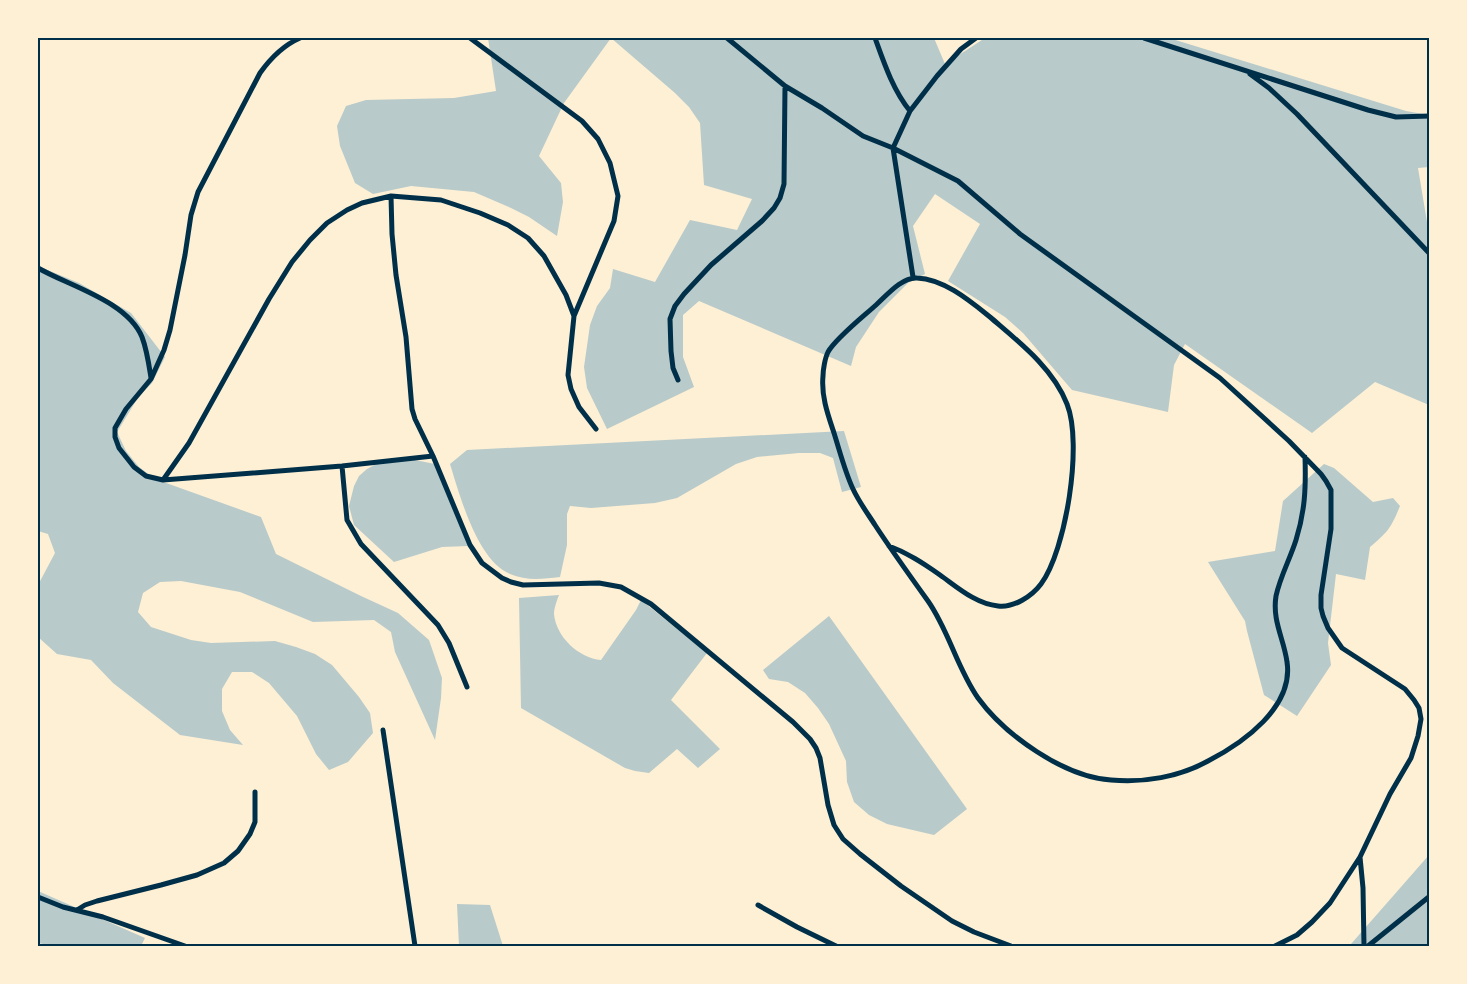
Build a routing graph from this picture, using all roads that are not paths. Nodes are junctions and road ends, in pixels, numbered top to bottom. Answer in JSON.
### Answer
{"nodes":[{"id":1,"x":300,"y":38,"type":"edge"},
{"id":2,"x":470,"y":38,"type":"edge"},
{"id":3,"x":727,"y":38,"type":"edge"},
{"id":4,"x":875,"y":38,"type":"edge"},
{"id":5,"x":976,"y":38,"type":"edge"},
{"id":6,"x":1144,"y":38,"type":"edge"},
{"id":7,"x":1246,"y":70,"type":"junction"},
{"id":8,"x":785,"y":86,"type":"junction"},
{"id":9,"x":910,"y":111,"type":"junction"},
{"id":10,"x":1430,"y":116,"type":"edge"},
{"id":11,"x":893,"y":148,"type":"junction"},
{"id":12,"x":391,"y":196,"type":"junction"},
{"id":13,"x":1430,"y":254,"type":"edge"},
{"id":14,"x":38,"y":268,"type":"edge"},
{"id":15,"x":913,"y":277,"type":"junction"},
{"id":16,"x":574,"y":316,"type":"junction"},
{"id":17,"x":151,"y":379,"type":"junction"},
{"id":18,"x":678,"y":380,"type":"dead end"},
{"id":19,"x":596,"y":429,"type":"dead end"},
{"id":20,"x":433,"y":456,"type":"junction"},
{"id":21,"x":1305,"y":458,"type":"junction"},
{"id":22,"x":342,"y":466,"type":"junction"},
{"id":23,"x":163,"y":480,"type":"junction"},
{"id":24,"x":889,"y":546,"type":"junction"},
{"id":25,"x":467,"y":687,"type":"dead end"},
{"id":26,"x":383,"y":730,"type":"dead end"},
{"id":27,"x":255,"y":792,"type":"dead end"},
{"id":28,"x":1360,"y":857,"type":"junction"},
{"id":29,"x":1430,"y":896,"type":"edge"},
{"id":30,"x":38,"y":897,"type":"edge"},
{"id":31,"x":758,"y":904,"type":"dead end"},
{"id":32,"x":77,"y":910,"type":"junction"},
{"id":33,"x":185,"y":946,"type":"edge"},
{"id":34,"x":415,"y":946,"type":"edge"},
{"id":35,"x":836,"y":946,"type":"edge"},
{"id":36,"x":1011,"y":946,"type":"edge"},
{"id":37,"x":1274,"y":946,"type":"edge"},
{"id":38,"x":1364,"y":946,"type":"edge"},
{"id":39,"x":1368,"y":946,"type":"edge"}],
"edges":[{"from":1,"to":17,"type":"street"},
{"from":2,"to":16,"type":"street"},
{"from":3,"to":8,"type":"street"},
{"from":4,"to":9,"type":"street"},
{"from":5,"to":9,"type":"street"},
{"from":6,"to":7,"type":"street"},
{"from":7,"to":10,"type":"street"},
{"from":7,"to":13,"type":"street"},
{"from":8,"to":11,"type":"street"},
{"from":8,"to":18,"type":"street"},
{"from":9,"to":11,"type":"street"},
{"from":11,"to":15,"type":"street"},
{"from":11,"to":21,"type":"street"},
{"from":12,"to":16,"type":"street"},
{"from":12,"to":20,"type":"street"},
{"from":12,"to":23,"type":"street"},
{"from":14,"to":17,"type":"street"},
{"from":15,"to":24,"type":"street"},
{"from":15,"to":24,"type":"street"},
{"from":16,"to":19,"type":"street"},
{"from":17,"to":23,"type":"street"},
{"from":20,"to":22,"type":"street"},
{"from":20,"to":36,"type":"street"},
{"from":21,"to":24,"type":"street"},
{"from":21,"to":28,"type":"street"},
{"from":22,"to":23,"type":"street"},
{"from":22,"to":25,"type":"street"},
{"from":26,"to":34,"type":"street"},
{"from":27,"to":32,"type":"street"},
{"from":28,"to":37,"type":"street"},
{"from":28,"to":38,"type":"street"},
{"from":29,"to":39,"type":"street"},
{"from":30,"to":32,"type":"street"},
{"from":31,"to":35,"type":"street"},
{"from":32,"to":33,"type":"street"}]}
